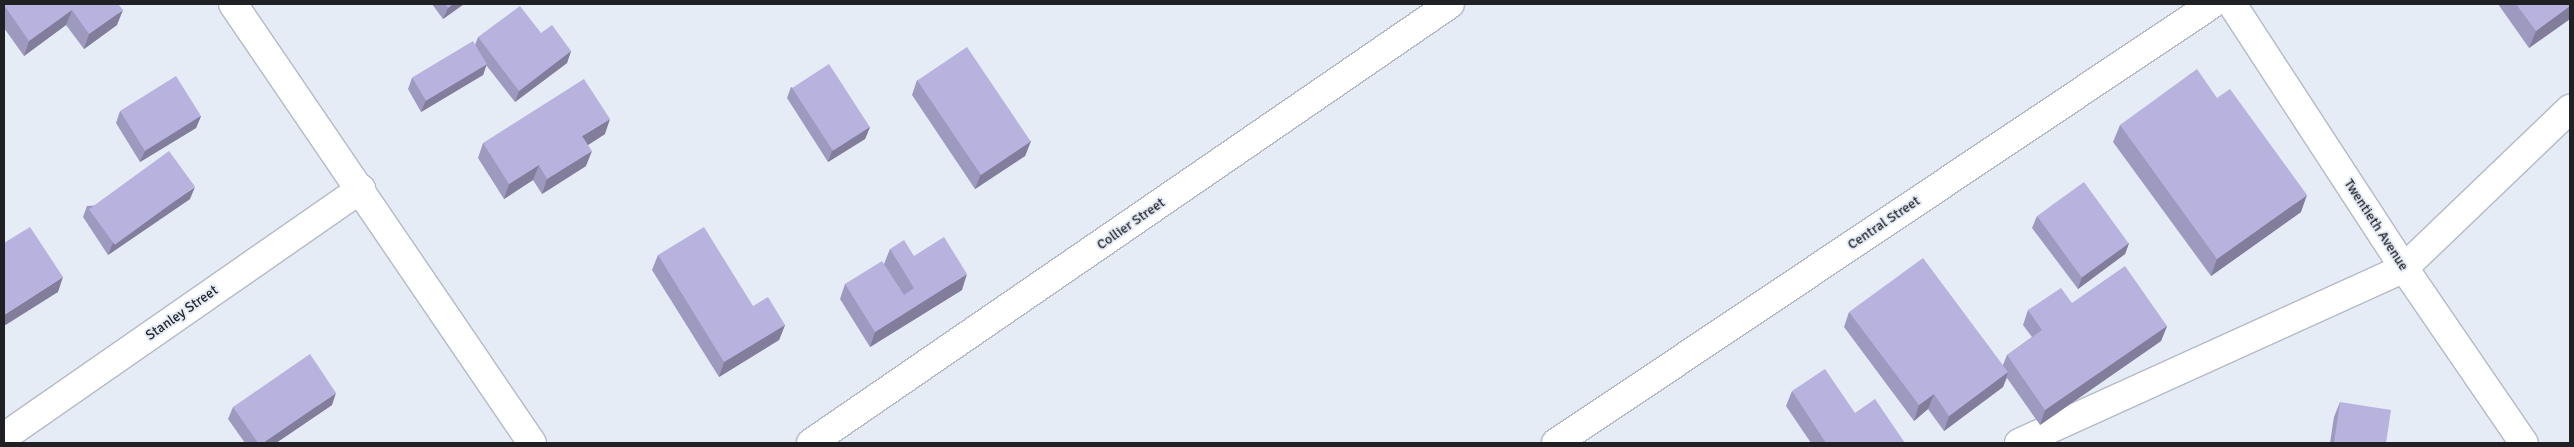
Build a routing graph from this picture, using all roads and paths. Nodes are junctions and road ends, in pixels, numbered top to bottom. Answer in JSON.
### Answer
{"nodes":[{"id":1,"x":233,"y":4,"type":"edge"},
{"id":2,"x":1450,"y":4,"type":"edge"},
{"id":3,"x":2212,"y":4,"type":"edge"},
{"id":4,"x":2232,"y":4,"type":"edge"},
{"id":5,"x":2570,"y":109,"type":"edge"},
{"id":6,"x":361,"y":189,"type":"junction"},
{"id":7,"x":2404,"y":268,"type":"junction"},
{"id":8,"x":4,"y":437,"type":"edge"},
{"id":9,"x":532,"y":443,"type":"edge"},
{"id":10,"x":811,"y":443,"type":"edge"},
{"id":11,"x":1556,"y":443,"type":"edge"},
{"id":12,"x":2019,"y":443,"type":"edge"},
{"id":13,"x":2524,"y":443,"type":"edge"}],
"edges":[{"from":1,"to":6,"type":"street"},
{"from":2,"to":10,"type":"street","name":"Collier Street"},
{"from":3,"to":11,"type":"street","name":"Central Street"},
{"from":4,"to":7,"type":"street","name":"Twentieth Avenue"},
{"from":5,"to":7,"type":"street"},
{"from":6,"to":8,"type":"street","name":"Stanley Street"},
{"from":6,"to":9,"type":"street"},
{"from":7,"to":12,"type":"street"},
{"from":7,"to":13,"type":"street","name":"Twentieth Avenue"}]}
